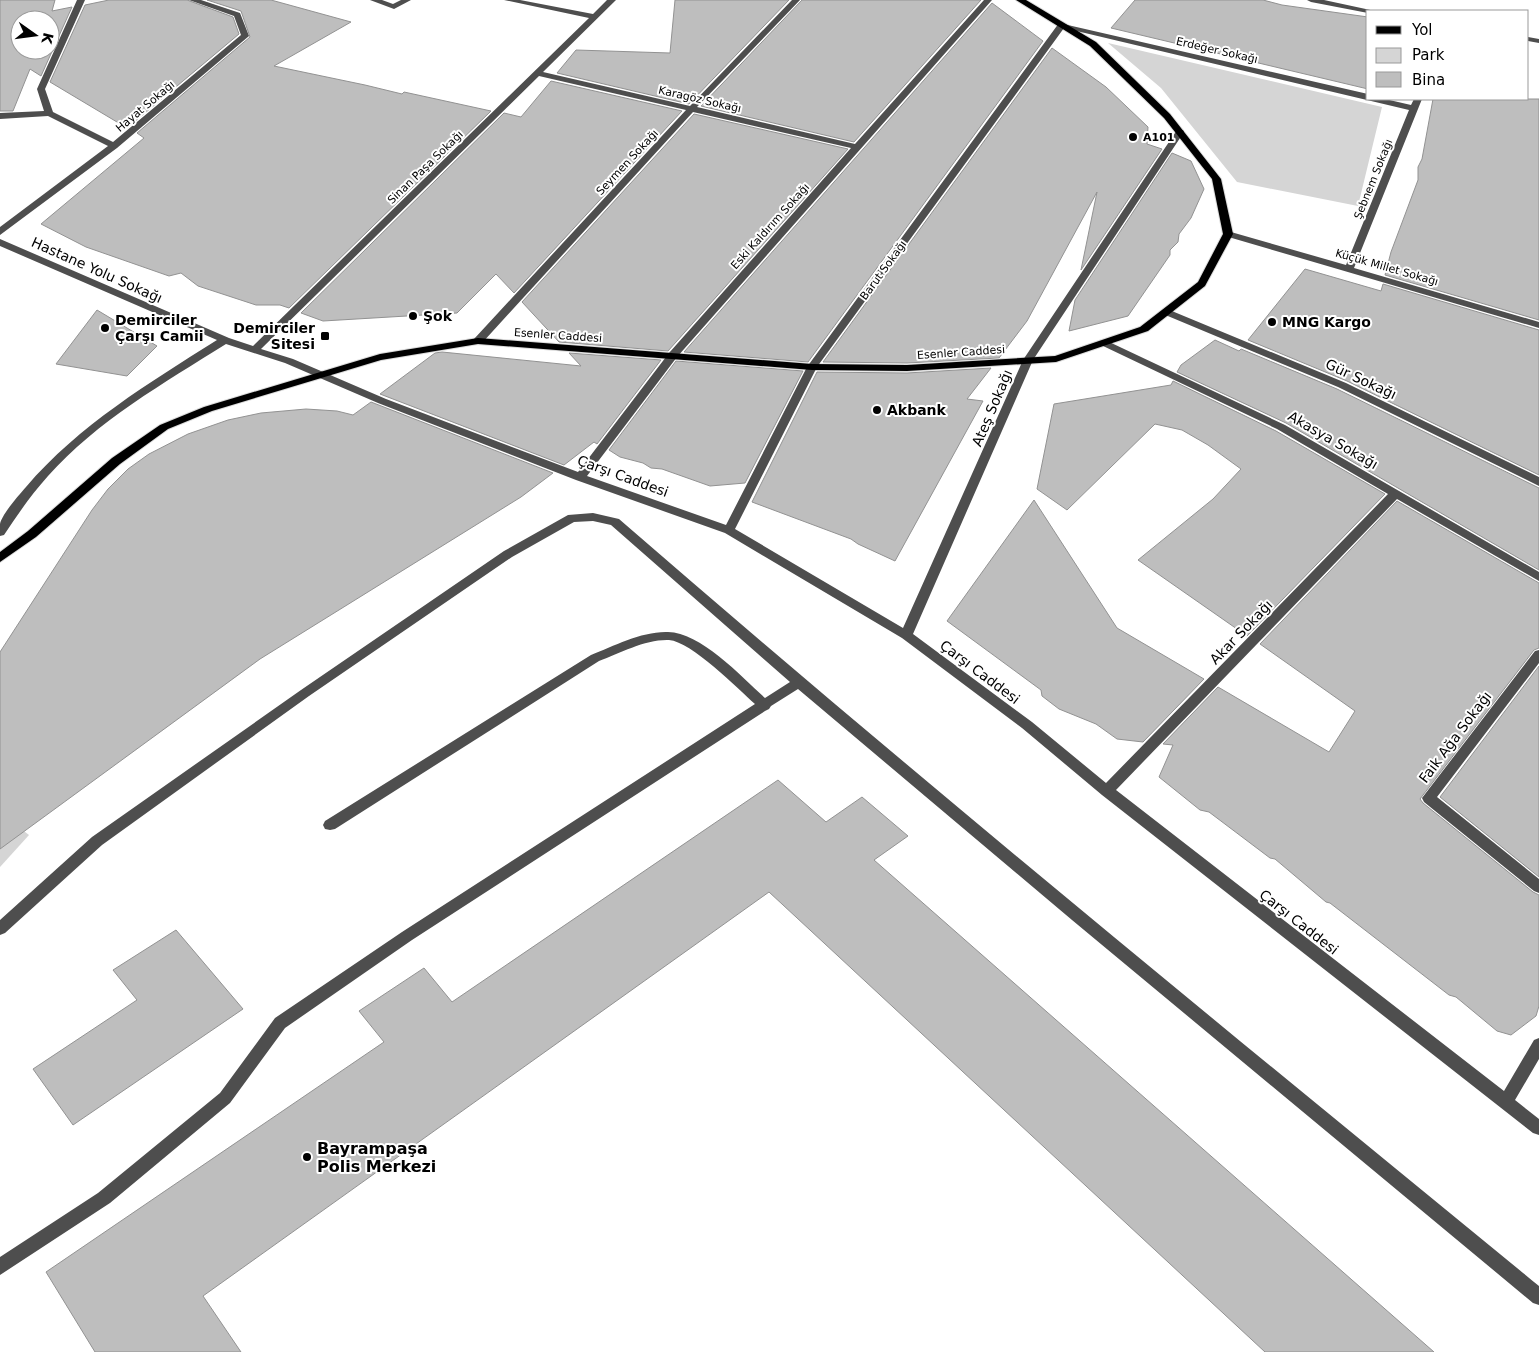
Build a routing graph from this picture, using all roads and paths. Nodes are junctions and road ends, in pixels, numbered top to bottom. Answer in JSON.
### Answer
{"nodes":[{"id":1,"x":81,"y":0,"type":"edge"},
{"id":2,"x":193,"y":0,"type":"edge"},
{"id":3,"x":374,"y":0,"type":"edge"},
{"id":4,"x":407,"y":0,"type":"edge"},
{"id":5,"x":508,"y":0,"type":"edge"},
{"id":6,"x":612,"y":0,"type":"edge"},
{"id":7,"x":796,"y":0,"type":"edge"},
{"id":8,"x":988,"y":0,"type":"edge"},
{"id":9,"x":1020,"y":0,"type":"edge"},
{"id":10,"x":1311,"y":0,"type":"edge"},
{"id":11,"x":1366,"y":10,"type":"edge"},
{"id":12,"x":595,"y":17,"type":"junction"},
{"id":13,"x":1062,"y":26,"type":"junction"},
{"id":14,"x":538,"y":72,"type":"junction"},
{"id":15,"x":1366,"y":97,"type":"edge"},
{"id":16,"x":1385,"y":100,"type":"edge"},
{"id":17,"x":1416,"y":103,"type":"edge"},
{"id":18,"x":691,"y":108,"type":"junction"},
{"id":19,"x":49,"y":113,"type":"junction"},
{"id":20,"x":0,"y":116,"type":"edge"},
{"id":21,"x":1180,"y":132,"type":"junction"},
{"id":22,"x":114,"y":146,"type":"junction"},
{"id":23,"x":857,"y":147,"type":"junction"},
{"id":24,"x":0,"y":232,"type":"edge"},
{"id":25,"x":1228,"y":234,"type":"junction"},
{"id":26,"x":0,"y":242,"type":"edge"},
{"id":27,"x":1349,"y":269,"type":"junction"},
{"id":28,"x":1167,"y":312,"type":"junction"},
{"id":29,"x":1539,"y":325,"type":"edge"},
{"id":30,"x":225,"y":340,"type":"junction"},
{"id":31,"x":478,"y":341,"type":"junction"},
{"id":32,"x":1105,"y":343,"type":"junction"},
{"id":33,"x":254,"y":350,"type":"junction"},
{"id":34,"x":673,"y":355,"type":"junction"},
{"id":35,"x":1028,"y":360,"type":"junction"},
{"id":36,"x":812,"y":367,"type":"junction"},
{"id":37,"x":324,"y":374,"type":"junction"},
{"id":38,"x":580,"y":477,"type":"junction"},
{"id":39,"x":1539,"y":482,"type":"edge"},
{"id":40,"x":1395,"y":494,"type":"junction"},
{"id":41,"x":729,"y":530,"type":"junction"},
{"id":42,"x":0,"y":532,"type":"edge"},
{"id":43,"x":0,"y":558,"type":"edge"},
{"id":44,"x":1539,"y":577,"type":"edge"},
{"id":45,"x":906,"y":635,"type":"junction"},
{"id":46,"x":1539,"y":654,"type":"edge"},
{"id":47,"x":799,"y":682,"type":"junction"},
{"id":48,"x":765,"y":706,"type":"junction"},
{"id":49,"x":1107,"y":791,"type":"junction"},
{"id":50,"x":330,"y":825,"type":"dead end"},
{"id":51,"x":1539,"y":887,"type":"edge"},
{"id":52,"x":0,"y":929,"type":"edge"},
{"id":53,"x":1539,"y":1045,"type":"edge"},
{"id":54,"x":1506,"y":1102,"type":"junction"},
{"id":55,"x":1539,"y":1128,"type":"edge"},
{"id":56,"x":0,"y":1267,"type":"edge"},
{"id":57,"x":1539,"y":1297,"type":"edge"}],
"edges":[{"from":1,"to":19,"type":"street"},
{"from":2,"to":22,"type":"street","name":"Hayat Sokağı"},
{"from":3,"to":4,"type":"street"},
{"from":5,"to":12,"type":"street"},
{"from":6,"to":12,"type":"street","name":"Sinan Paşa Sokağı"},
{"from":7,"to":18,"type":"street","name":"Seymen Sokağı"},
{"from":8,"to":23,"type":"street","name":"Eski Kaldırım Sokağı"},
{"from":9,"to":13,"type":"main road"},
{"from":10,"to":11,"type":"street"},
{"from":12,"to":14,"type":"street","name":"Sinan Paşa Sokağı"},
{"from":13,"to":15,"type":"street","name":"Erdeğer Sokağı"},
{"from":13,"to":21,"type":"main road"},
{"from":13,"to":36,"type":"street","name":"Barut Sokağı"},
{"from":14,"to":18,"type":"street","name":"Karagöz Sokağı"},
{"from":14,"to":33,"type":"street","name":"Sinan Paşa Sokağı"},
{"from":16,"to":17,"type":"street"},
{"from":17,"to":27,"type":"street","name":"Şebnem Sokağı"},
{"from":18,"to":23,"type":"street","name":"Karagöz Sokağı"},
{"from":18,"to":31,"type":"street","name":"Seymen Sokağı"},
{"from":19,"to":20,"type":"street"},
{"from":19,"to":22,"type":"street"},
{"from":21,"to":25,"type":"main road"},
{"from":21,"to":35,"type":"street","name":"Ateş Sokağı"},
{"from":22,"to":24,"type":"street","name":"Hayat Sokağı"},
{"from":23,"to":34,"type":"street","name":"Eski Kaldırım Sokağı"},
{"from":25,"to":27,"type":"street","name":"Küçük Millet Sokağı"},
{"from":25,"to":28,"type":"main road","name":"Esenler Caddesi"},
{"from":26,"to":30,"type":"street","name":"Hastane Yolu Sokağı"},
{"from":27,"to":29,"type":"street","name":"Küçük Millet Sokağı"},
{"from":28,"to":32,"type":"main road","name":"Esenler Caddesi"},
{"from":28,"to":39,"type":"street","name":"Gür Sokağı"},
{"from":30,"to":33,"type":"street","name":"Hastane Yolu Sokağı"},
{"from":30,"to":42,"type":"street"},
{"from":31,"to":34,"type":"main road","name":"Esenler Caddesi"},
{"from":31,"to":37,"type":"main road","name":"Esenler Caddesi"},
{"from":32,"to":35,"type":"main road","name":"Esenler Caddesi"},
{"from":32,"to":40,"type":"street","name":"Akasya Sokağı"},
{"from":33,"to":37,"type":"street","name":"Hastane Yolu Sokağı"},
{"from":34,"to":36,"type":"main road","name":"Esenler Caddesi"},
{"from":34,"to":38,"type":"street","name":"Eski Kaldırım Sokağı"},
{"from":35,"to":36,"type":"main road","name":"Esenler Caddesi"},
{"from":35,"to":45,"type":"street","name":"Ateş Sokağı"},
{"from":36,"to":41,"type":"street","name":"Barut Sokağı"},
{"from":37,"to":38,"type":"street","name":"Çarşı Caddesi"},
{"from":37,"to":43,"type":"main road","name":"Esenler Caddesi"},
{"from":38,"to":41,"type":"street","name":"Çarşı Caddesi"},
{"from":40,"to":44,"type":"street","name":"Akasya Sokağı"},
{"from":40,"to":49,"type":"street","name":"Akar Sokağı"},
{"from":41,"to":45,"type":"street","name":"Çarşı Caddesi"},
{"from":45,"to":49,"type":"street","name":"Çarşı Caddesi"},
{"from":46,"to":51,"type":"street","name":"Faik Ağa Sokağı"},
{"from":47,"to":48,"type":"street"},
{"from":47,"to":52,"type":"street"},
{"from":47,"to":57,"type":"street"},
{"from":48,"to":50,"type":"street"},
{"from":48,"to":56,"type":"street"},
{"from":49,"to":54,"type":"street","name":"Çarşı Caddesi"},
{"from":53,"to":54,"type":"street"},
{"from":54,"to":55,"type":"street","name":"Çarşı Caddesi"}]}
